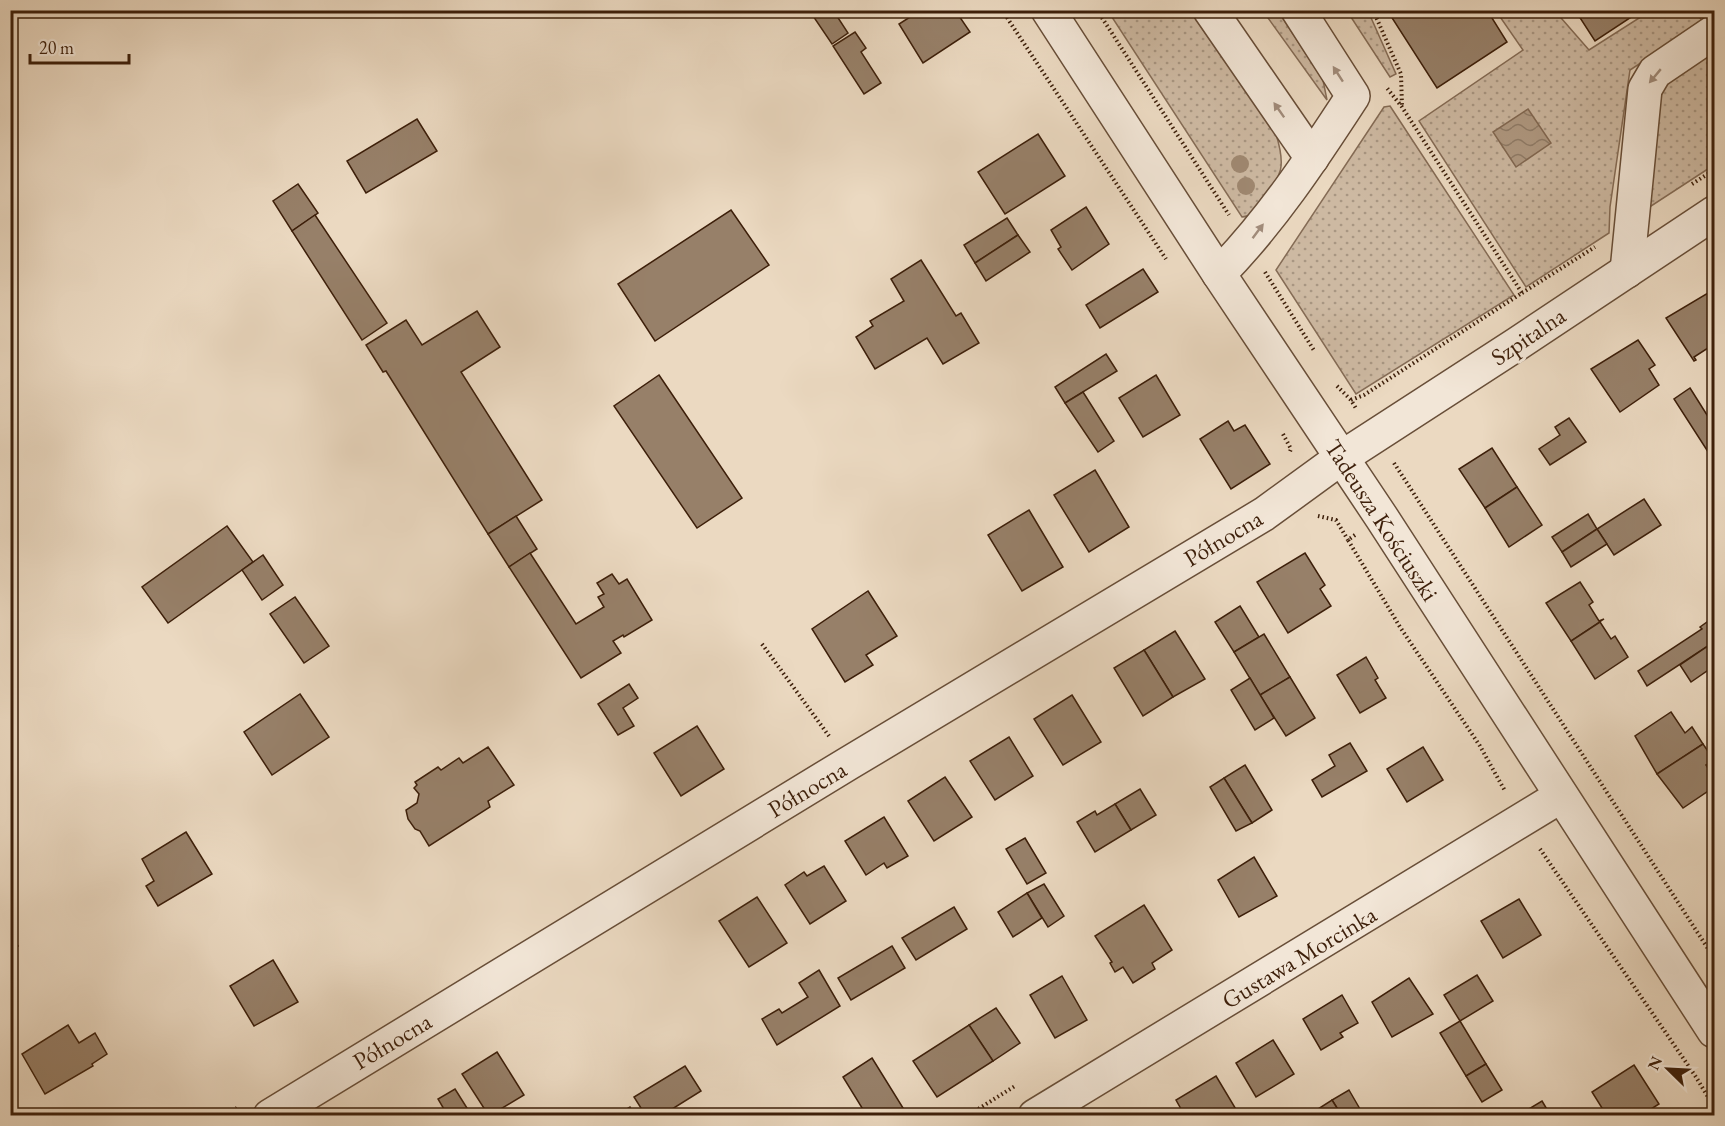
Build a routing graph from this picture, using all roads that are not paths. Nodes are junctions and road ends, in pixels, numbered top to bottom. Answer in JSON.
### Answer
{"nodes":[{"id":1,"x":1048,"y":10,"type":"edge"},
{"id":2,"x":1210,"y":10,"type":"edge"},
{"id":3,"x":1298,"y":10,"type":"edge"},
{"id":4,"x":1710,"y":24,"type":"edge"},
{"id":5,"x":1312,"y":158,"type":"junction"},
{"id":6,"x":1714,"y":213,"type":"edge"},
{"id":7,"x":1627,"y":271,"type":"junction"},
{"id":8,"x":1219,"y":274,"type":"junction"},
{"id":9,"x":1341,"y":458,"type":"junction"},
{"id":10,"x":1561,"y":796,"type":"junction"},
{"id":11,"x":1714,"y":1031,"type":"edge"},
{"id":12,"x":270,"y":1116,"type":"edge"},
{"id":13,"x":1035,"y":1116,"type":"edge"}],
"edges":[{"from":1,"to":8,"type":"street","name":"Tadeusza Kościuszki"},
{"from":5,"to":2,"type":"street","one_way":true},
{"from":5,"to":3,"type":"street","one_way":true},
{"from":4,"to":7,"type":"street","one_way":true},
{"from":8,"to":5,"type":"street","one_way":true},
{"from":6,"to":7,"type":"street","name":"Szpitalna"},
{"from":7,"to":9,"type":"street","name":"Szpitalna"},
{"from":8,"to":9,"type":"street","name":"Tadeusza Kościuszki"},
{"from":9,"to":10,"type":"street","name":"Tadeusza Kościuszki"},
{"from":9,"to":12,"type":"street","name":"Północna"},
{"from":10,"to":11,"type":"street","name":"Tadeusza Kościuszki"},
{"from":10,"to":13,"type":"street","name":"Gustawa Morcinka"}]}
